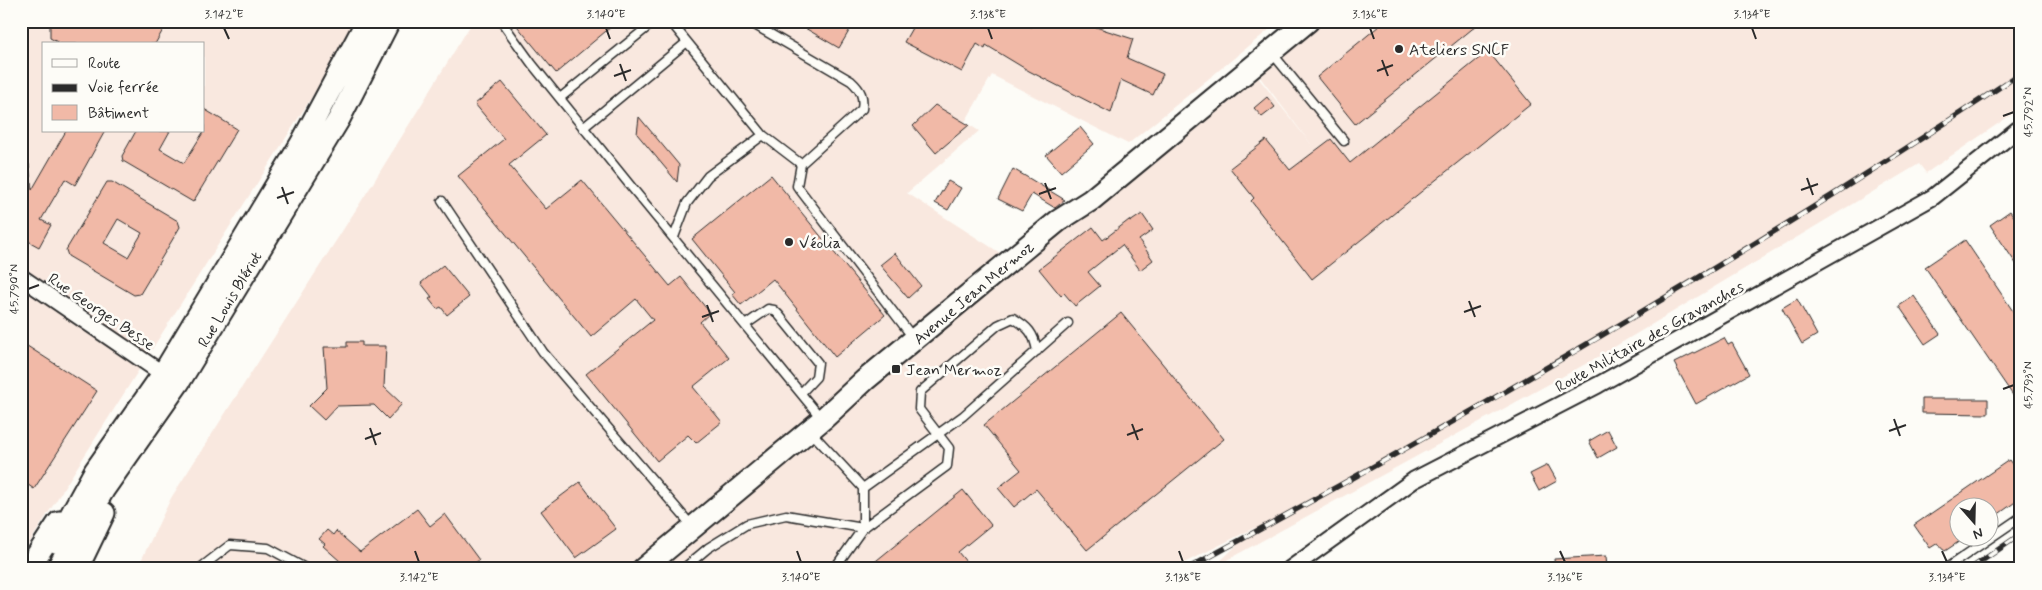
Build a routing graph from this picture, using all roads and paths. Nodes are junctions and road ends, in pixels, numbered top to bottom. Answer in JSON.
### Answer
{"nodes":[{"id":1,"x":367,"y":21,"type":"edge"},
{"id":2,"x":390,"y":21,"type":"edge"},
{"id":3,"x":501,"y":21,"type":"edge"},
{"id":4,"x":655,"y":21,"type":"edge"},
{"id":5,"x":670,"y":21,"type":"edge"},
{"id":6,"x":748,"y":21,"type":"edge"},
{"id":7,"x":1308,"y":21,"type":"edge"},
{"id":8,"x":687,"y":42,"type":"junction"},
{"id":9,"x":1271,"y":52,"type":"junction"},
{"id":10,"x":560,"y":98,"type":"junction"},
{"id":11,"x":2021,"y":127,"type":"edge"},
{"id":12,"x":583,"y":128,"type":"junction"},
{"id":13,"x":763,"y":135,"type":"junction"},
{"id":14,"x":1344,"y":141,"type":"dead end"},
{"id":15,"x":801,"y":164,"type":"junction"},
{"id":16,"x":442,"y":201,"type":"dead end"},
{"id":17,"x":674,"y":237,"type":"junction"},
{"id":18,"x":21,"y":277,"type":"edge"},
{"id":19,"x":1068,"y":323,"type":"dead end"},
{"id":20,"x":745,"y":325,"type":"junction"},
{"id":21,"x":915,"y":340,"type":"junction"},
{"id":22,"x":1037,"y":351,"type":"junction"},
{"id":23,"x":163,"y":374,"type":"junction"},
{"id":24,"x":801,"y":393,"type":"junction"},
{"id":25,"x":816,"y":425,"type":"junction"},
{"id":26,"x":143,"y":434,"type":"junction"},
{"id":27,"x":937,"y":434,"type":"junction"},
{"id":28,"x":95,"y":471,"type":"junction"},
{"id":29,"x":863,"y":488,"type":"junction"},
{"id":30,"x":2021,"y":517,"type":"edge"},
{"id":31,"x":694,"y":528,"type":"junction"},
{"id":32,"x":863,"y":528,"type":"junction"},
{"id":33,"x":28,"y":569,"type":"edge"},
{"id":34,"x":42,"y":569,"type":"edge"},
{"id":35,"x":57,"y":569,"type":"edge"},
{"id":36,"x":77,"y":569,"type":"edge"},
{"id":37,"x":199,"y":569,"type":"edge"},
{"id":38,"x":306,"y":569,"type":"edge"},
{"id":39,"x":643,"y":569,"type":"edge"},
{"id":40,"x":683,"y":569,"type":"edge"},
{"id":41,"x":834,"y":569,"type":"edge"},
{"id":42,"x":1290,"y":569,"type":"edge"},
{"id":43,"x":1945,"y":569,"type":"edge"}],
"edges":[{"from":1,"to":23,"type":"main road","name":"Rue Louis Blériot"},
{"from":2,"to":26,"type":"main road","name":"Rue Louis Blériot"},
{"from":3,"to":10,"type":"lane"},
{"from":4,"to":10,"type":"lane"},
{"from":5,"to":8,"type":"lane"},
{"from":6,"to":15,"type":"lane"},
{"from":7,"to":9,"type":"main road","name":"Avenue Jean Mermoz"},
{"from":8,"to":12,"type":"lane"},
{"from":8,"to":13,"type":"lane"},
{"from":9,"to":14,"type":"lane"},
{"from":9,"to":21,"type":"main road","name":"Avenue Jean Mermoz"},
{"from":10,"to":12,"type":"lane"},
{"from":11,"to":42,"type":"street","name":"Route Militaire des Gravanches"},
{"from":12,"to":17,"type":"lane"},
{"from":13,"to":15,"type":"lane"},
{"from":13,"to":17,"type":"lane"},
{"from":15,"to":21,"type":"lane"},
{"from":16,"to":31,"type":"lane"},
{"from":17,"to":20,"type":"lane"},
{"from":18,"to":23,"type":"street","name":"Rue Georges Besse"},
{"from":19,"to":22,"type":"lane"},
{"from":20,"to":24,"type":"lane"},
{"from":20,"to":24,"type":"lane"},
{"from":21,"to":25,"type":"main road","name":"Avenue Jean Mermoz"},
{"from":22,"to":27,"type":"lane"},
{"from":22,"to":27,"type":"lane"},
{"from":23,"to":28,"type":"main road","name":"Rue Louis Blériot"},
{"from":24,"to":25,"type":"lane"},
{"from":25,"to":29,"type":"lane"},
{"from":25,"to":31,"type":"main road","name":"Avenue Jean Mermoz"},
{"from":26,"to":35,"type":"main road","name":"Rue Louis Blériot"},
{"from":26,"to":36,"type":"main road"},
{"from":27,"to":29,"type":"lane"},
{"from":27,"to":32,"type":"lane"},
{"from":28,"to":33,"type":"main road"},
{"from":28,"to":34,"type":"main road","name":"Rue Louis Blériot"},
{"from":29,"to":32,"type":"lane"},
{"from":30,"to":43,"type":"lane"},
{"from":31,"to":39,"type":"main road","name":"Avenue Jean Mermoz"},
{"from":32,"to":40,"type":"lane"},
{"from":32,"to":41,"type":"lane"},
{"from":37,"to":38,"type":"lane"}]}
